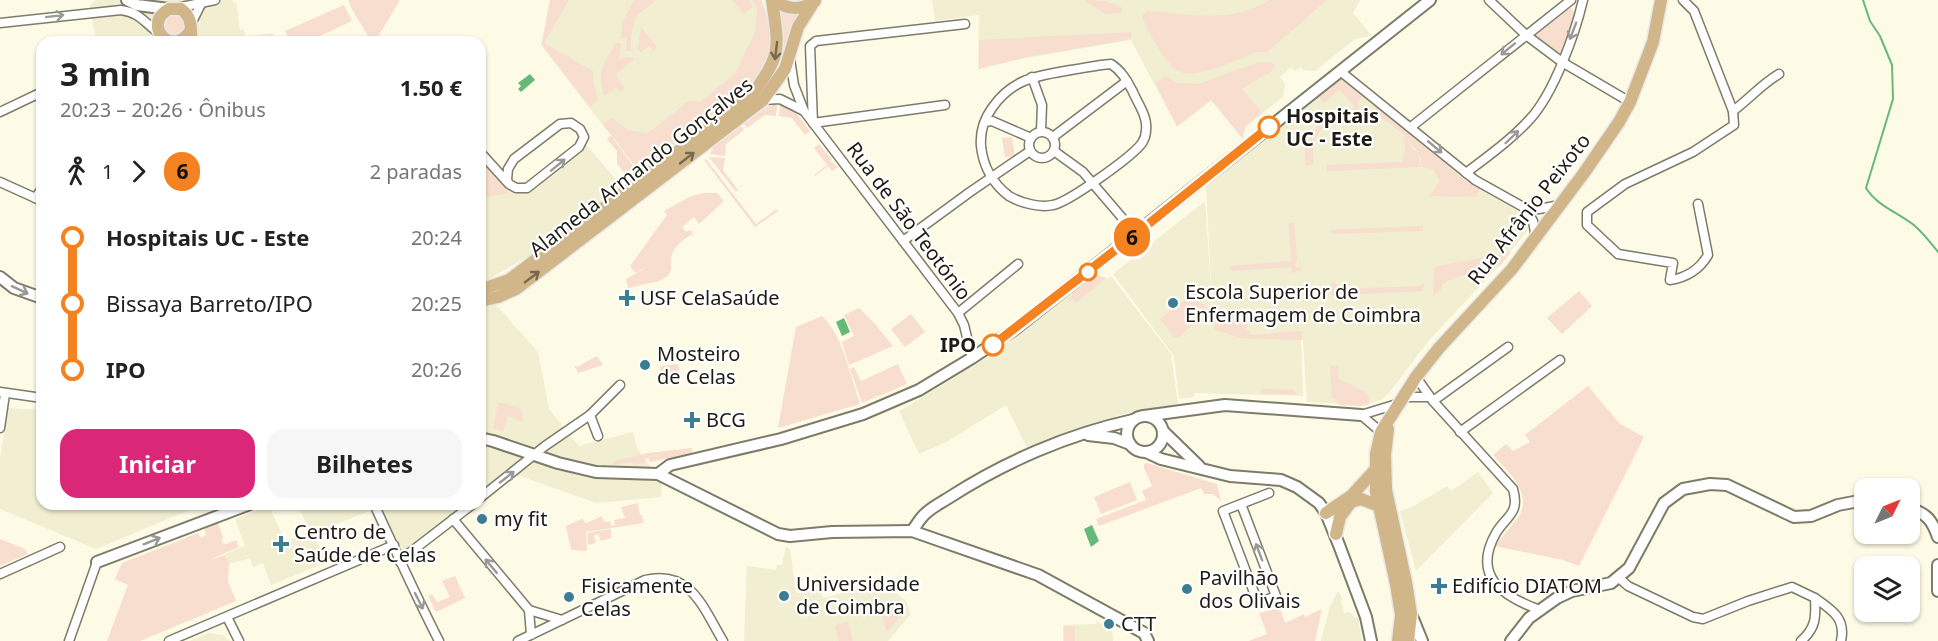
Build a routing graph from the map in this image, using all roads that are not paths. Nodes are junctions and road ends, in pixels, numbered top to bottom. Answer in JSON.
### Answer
{"nodes":[{"id":1,"x":215,"y":0,"type":"edge"},
{"id":2,"x":773,"y":0,"type":"edge"},
{"id":3,"x":1430,"y":0,"type":"edge"},
{"id":4,"x":1490,"y":0,"type":"edge"},
{"id":5,"x":1571,"y":0,"type":"edge"},
{"id":6,"x":1583,"y":0,"type":"edge"},
{"id":7,"x":1661,"y":0,"type":"edge"},
{"id":8,"x":1683,"y":0,"type":"edge"},
{"id":9,"x":202,"y":1,"type":"edge"},
{"id":10,"x":814,"y":1,"type":"edge"},
{"id":11,"x":133,"y":6,"type":"edge"},
{"id":12,"x":172,"y":8,"type":"junction"},
{"id":13,"x":0,"y":23,"type":"edge"},
{"id":14,"x":965,"y":24,"type":"dead end"},
{"id":15,"x":191,"y":32,"type":"edge"},
{"id":16,"x":1526,"y":35,"type":"junction"},
{"id":17,"x":160,"y":36,"type":"edge"},
{"id":18,"x":161,"y":36,"type":"edge"},
{"id":19,"x":790,"y":58,"type":"junction"},
{"id":20,"x":1562,"y":62,"type":"junction"},
{"id":21,"x":1340,"y":71,"type":"junction"},
{"id":22,"x":1779,"y":74,"type":"dead end"},
{"id":23,"x":1032,"y":77,"type":"junction"},
{"id":24,"x":1127,"y":81,"type":"junction"},
{"id":25,"x":36,"y":95,"type":"edge"},
{"id":26,"x":763,"y":100,"type":"junction"},
{"id":27,"x":1630,"y":102,"type":"junction"},
{"id":28,"x":945,"y":105,"type":"dead end"},
{"id":29,"x":804,"y":111,"type":"junction"},
{"id":30,"x":1733,"y":111,"type":"junction"},
{"id":31,"x":0,"y":112,"type":"edge"},
{"id":32,"x":985,"y":122,"type":"junction"},
{"id":33,"x":813,"y":123,"type":"junction"},
{"id":34,"x":1411,"y":127,"type":"junction"},
{"id":35,"x":1041,"y":131,"type":"junction"},
{"id":36,"x":1053,"y":137,"type":"junction"},
{"id":37,"x":1031,"y":138,"type":"junction"},
{"id":38,"x":1030,"y":151,"type":"junction"},
{"id":39,"x":1054,"y":151,"type":"junction"},
{"id":40,"x":486,"y":155,"type":"edge"},
{"id":41,"x":486,"y":157,"type":"edge"},
{"id":42,"x":514,"y":159,"type":"junction"},
{"id":43,"x":1466,"y":173,"type":"junction"},
{"id":44,"x":991,"y":177,"type":"junction"},
{"id":45,"x":0,"y":182,"type":"edge"},
{"id":46,"x":1094,"y":182,"type":"junction"},
{"id":47,"x":509,"y":184,"type":"junction"},
{"id":48,"x":36,"y":199,"type":"edge"},
{"id":49,"x":1698,"y":204,"type":"dead end"},
{"id":50,"x":1560,"y":205,"type":"junction"},
{"id":51,"x":1525,"y":208,"type":"junction"},
{"id":52,"x":1136,"y":234,"type":"junction"},
{"id":53,"x":1536,"y":238,"type":"junction"},
{"id":54,"x":903,"y":241,"type":"junction"},
{"id":55,"x":1018,"y":264,"type":"dead end"},
{"id":56,"x":0,"y":277,"type":"edge"},
{"id":57,"x":486,"y":288,"type":"edge"},
{"id":58,"x":36,"y":296,"type":"edge"},
{"id":59,"x":486,"y":300,"type":"edge"},
{"id":60,"x":958,"y":313,"type":"junction"},
{"id":61,"x":1508,"y":347,"type":"dead end"},
{"id":62,"x":972,"y":358,"type":"junction"},
{"id":63,"x":1560,"y":360,"type":"dead end"},
{"id":64,"x":1416,"y":377,"type":"junction"},
{"id":65,"x":620,"y":385,"type":"dead end"},
{"id":66,"x":3,"y":393,"type":"edge"},
{"id":67,"x":36,"y":397,"type":"edge"},
{"id":68,"x":1431,"y":399,"type":"junction"},
{"id":69,"x":1399,"y":400,"type":"junction"},
{"id":70,"x":1179,"y":410,"type":"junction"},
{"id":71,"x":590,"y":415,"type":"junction"},
{"id":72,"x":1361,"y":415,"type":"junction"},
{"id":73,"x":1144,"y":416,"type":"junction"},
{"id":74,"x":1133,"y":420,"type":"junction"},
{"id":75,"x":1389,"y":420,"type":"junction"},
{"id":76,"x":0,"y":428,"type":"edge"},
{"id":77,"x":1162,"y":429,"type":"junction"},
{"id":78,"x":1381,"y":432,"type":"junction"},
{"id":79,"x":1460,"y":432,"type":"junction"},
{"id":80,"x":1085,"y":434,"type":"junction"},
{"id":81,"x":598,"y":436,"type":"dead end"},
{"id":82,"x":486,"y":439,"type":"edge"},
{"id":83,"x":1130,"y":444,"type":"junction"},
{"id":84,"x":1146,"y":452,"type":"junction"},
{"id":85,"x":535,"y":455,"type":"junction"},
{"id":86,"x":1202,"y":468,"type":"junction"},
{"id":87,"x":1375,"y":470,"type":"junction"},
{"id":88,"x":658,"y":474,"type":"junction"},
{"id":89,"x":486,"y":493,"type":"edge"},
{"id":90,"x":1269,"y":493,"type":"dead end"},
{"id":91,"x":1854,"y":502,"type":"edge"},
{"id":92,"x":1240,"y":504,"type":"junction"},
{"id":93,"x":1379,"y":506,"type":"junction"},
{"id":94,"x":234,"y":510,"type":"edge"},
{"id":95,"x":377,"y":510,"type":"edge"},
{"id":96,"x":465,"y":510,"type":"edge"},
{"id":97,"x":1920,"y":512,"type":"edge"},
{"id":98,"x":1326,"y":513,"type":"junction"},
{"id":99,"x":453,"y":519,"type":"junction"},
{"id":100,"x":912,"y":531,"type":"junction"},
{"id":101,"x":1336,"y":534,"type":"junction"},
{"id":102,"x":1938,"y":537,"type":"edge"},
{"id":103,"x":393,"y":544,"type":"junction"},
{"id":104,"x":60,"y":547,"type":"dead end"},
{"id":105,"x":399,"y":561,"type":"junction"},
{"id":106,"x":97,"y":562,"type":"joint"},
{"id":107,"x":1938,"y":565,"type":"edge"},
{"id":108,"x":0,"y":574,"type":"edge"},
{"id":109,"x":1618,"y":577,"type":"junction"},
{"id":110,"x":1938,"y":591,"type":"edge"},
{"id":111,"x":1815,"y":598,"type":"junction"},
{"id":112,"x":529,"y":610,"type":"junction"},
{"id":113,"x":1540,"y":610,"type":"junction"},
{"id":114,"x":1411,"y":614,"type":"junction"},
{"id":115,"x":227,"y":616,"type":"junction"},
{"id":116,"x":562,"y":620,"type":"junction"},
{"id":117,"x":531,"y":635,"type":"junction"},
{"id":118,"x":69,"y":641,"type":"edge"},
{"id":119,"x":169,"y":641,"type":"edge"},
{"id":120,"x":239,"y":641,"type":"edge"},
{"id":121,"x":439,"y":641,"type":"edge"},
{"id":122,"x":518,"y":641,"type":"edge"},
{"id":123,"x":723,"y":641,"type":"edge"},
{"id":124,"x":1148,"y":641,"type":"edge"},
{"id":125,"x":1371,"y":641,"type":"edge"},
{"id":126,"x":1398,"y":641,"type":"edge"},
{"id":127,"x":1408,"y":641,"type":"edge"},
{"id":128,"x":1422,"y":641,"type":"edge"},
{"id":129,"x":1511,"y":641,"type":"edge"},
{"id":130,"x":1801,"y":641,"type":"edge"},
{"id":131,"x":1841,"y":641,"type":"edge"}],
"edges":[{"from":1,"to":9,"type":"street"},
{"from":2,"to":10,"type":"main road"},
{"from":2,"to":57,"type":"main road","name":"Alameda Armando Gonçalves","one_way":true},
{"from":3,"to":21,"type":"street"},
{"from":4,"to":16,"type":"street"},
{"from":5,"to":16,"type":"street"},
{"from":6,"to":20,"type":"street","one_way":true},
{"from":7,"to":27,"type":"main road","name":"Rua Afrânio Peixoto"},
{"from":8,"to":30,"type":"street"},
{"from":9,"to":12,"type":"street"},
{"from":9,"to":15,"type":"street"},
{"from":10,"to":19,"type":"main road","name":"Alameda Armando Gonçalves"},
{"from":11,"to":12,"type":"street"},
{"from":13,"to":11,"type":"street","one_way":true},
{"from":11,"to":17,"type":"street"},
{"from":12,"to":15,"type":"main road"},
{"from":12,"to":18,"type":"main road"},
{"from":14,"to":33,"type":"street"},
{"from":16,"to":20,"type":"street"},
{"from":16,"to":34,"type":"street","one_way":true},
{"from":19,"to":26,"type":"main road","name":"Alameda Armando Gonçalves"},
{"from":19,"to":29,"type":"street"},
{"from":20,"to":27,"type":"street"},
{"from":43,"to":20,"type":"street","one_way":true},
{"from":21,"to":34,"type":"street"},
{"from":21,"to":52,"type":"street"},
{"from":22,"to":30,"type":"street"},
{"from":23,"to":24,"type":"street"},
{"from":23,"to":32,"type":"street"},
{"from":23,"to":35,"type":"street"},
{"from":24,"to":36,"type":"street"},
{"from":24,"to":46,"type":"street"},
{"from":25,"to":31,"type":"street"},
{"from":26,"to":29,"type":"street"},
{"from":59,"to":26,"type":"main road","name":"Alameda Armando Gonçalves","one_way":true},
{"from":27,"to":50,"type":"main road","name":"Rua Afrânio Peixoto"},
{"from":28,"to":33,"type":"street"},
{"from":29,"to":33,"type":"street","name":"Rua de São Teotónio"},
{"from":30,"to":49,"type":"street"},
{"from":32,"to":37,"type":"street"},
{"from":32,"to":44,"type":"street"},
{"from":33,"to":54,"type":"street","name":"Rua de São Teotónio"},
{"from":34,"to":43,"type":"street","one_way":true},
{"from":35,"to":36,"type":"street"},
{"from":35,"to":37,"type":"street"},
{"from":36,"to":39,"type":"street"},
{"from":37,"to":38,"type":"street"},
{"from":38,"to":39,"type":"street"},
{"from":38,"to":44,"type":"street"},
{"from":39,"to":46,"type":"street"},
{"from":40,"to":42,"type":"street"},
{"from":41,"to":47,"type":"street"},
{"from":42,"to":47,"type":"street"},
{"from":47,"to":42,"type":"street","one_way":true},
{"from":43,"to":51,"type":"street"},
{"from":44,"to":46,"type":"street"},
{"from":44,"to":54,"type":"street"},
{"from":45,"to":48,"type":"street"},
{"from":46,"to":52,"type":"street"},
{"from":50,"to":51,"type":"street"},
{"from":50,"to":53,"type":"main road","name":"Rua Afrânio Peixoto"},
{"from":51,"to":53,"type":"street"},
{"from":52,"to":62,"type":"street"},
{"from":53,"to":64,"type":"main road","name":"Rua Afrânio Peixoto"},
{"from":54,"to":60,"type":"street","name":"Rua de São Teotónio"},
{"from":55,"to":60,"type":"street"},
{"from":56,"to":58,"type":"street","one_way":true},
{"from":60,"to":62,"type":"street","name":"Rua de São Teotónio"},
{"from":61,"to":68,"type":"street"},
{"from":62,"to":88,"type":"street"},
{"from":63,"to":79,"type":"street"},
{"from":64,"to":68,"type":"street"},
{"from":64,"to":69,"type":"main road","name":"Rua Afrânio Peixoto"},
{"from":65,"to":71,"type":"street"},
{"from":66,"to":67,"type":"street"},
{"from":66,"to":76,"type":"street"},
{"from":68,"to":69,"type":"street"},
{"from":68,"to":79,"type":"street"},
{"from":69,"to":72,"type":"street"},
{"from":69,"to":75,"type":"main road","name":"Rua Afrânio Peixoto"},
{"from":70,"to":72,"type":"street"},
{"from":70,"to":73,"type":"street"},
{"from":70,"to":77,"type":"street"},
{"from":71,"to":81,"type":"street"},
{"from":71,"to":85,"type":"street"},
{"from":72,"to":78,"type":"street"},
{"from":73,"to":74,"type":"street"},
{"from":73,"to":77,"type":"street"},
{"from":74,"to":80,"type":"street"},
{"from":74,"to":83,"type":"street"},
{"from":75,"to":78,"type":"main road","name":"Rua Afrânio Peixoto"},
{"from":75,"to":114,"type":"main road","name":"Rua Afrânio Peixoto"},
{"from":77,"to":84,"type":"street"},
{"from":77,"to":86,"type":"street"},
{"from":78,"to":87,"type":"main road","name":"Rua Afrânio Peixoto"},
{"from":79,"to":113,"type":"street"},
{"from":80,"to":83,"type":"street"},
{"from":80,"to":100,"type":"street"},
{"from":82,"to":85,"type":"street"},
{"from":83,"to":84,"type":"street"},
{"from":84,"to":86,"type":"street"},
{"from":85,"to":88,"type":"street"},
{"from":89,"to":85,"type":"street","one_way":true},
{"from":86,"to":98,"type":"street"},
{"from":87,"to":93,"type":"main road","name":"Rua Afrânio Peixoto"},
{"from":87,"to":98,"type":"main road"},
{"from":88,"to":100,"type":"street"},
{"from":90,"to":92,"type":"street"},
{"from":91,"to":109,"type":"street"},
{"from":92,"to":92,"type":"street","one_way":true},
{"from":93,"to":101,"type":"main road"},
{"from":93,"to":126,"type":"main road","name":"Rua Afrânio Peixoto"},
{"from":106,"to":94,"type":"street","one_way":true},
{"from":95,"to":103,"type":"street"},
{"from":96,"to":99,"type":"street"},
{"from":97,"to":102,"type":"street"},
{"from":98,"to":101,"type":"street"},
{"from":99,"to":105,"type":"street"},
{"from":112,"to":99,"type":"street","one_way":true},
{"from":100,"to":124,"type":"street"},
{"from":101,"to":125,"type":"street"},
{"from":103,"to":105,"type":"street"},
{"from":103,"to":115,"type":"street"},
{"from":104,"to":108,"type":"street"},
{"from":105,"to":121,"type":"street","one_way":true},
{"from":106,"to":118,"type":"street"},
{"from":107,"to":110,"type":"street"},
{"from":109,"to":111,"type":"street"},
{"from":109,"to":113,"type":"street"},
{"from":111,"to":130,"type":"street"},
{"from":111,"to":131,"type":"street"},
{"from":112,"to":116,"type":"street"},
{"from":112,"to":117,"type":"street"},
{"from":113,"to":129,"type":"street"},
{"from":114,"to":127,"type":"main road","name":"Rua Afrânio Peixoto"},
{"from":114,"to":128,"type":"street"},
{"from":115,"to":119,"type":"street"},
{"from":115,"to":120,"type":"street"},
{"from":116,"to":117,"type":"street"},
{"from":116,"to":123,"type":"street"},
{"from":117,"to":122,"type":"street"}]}
